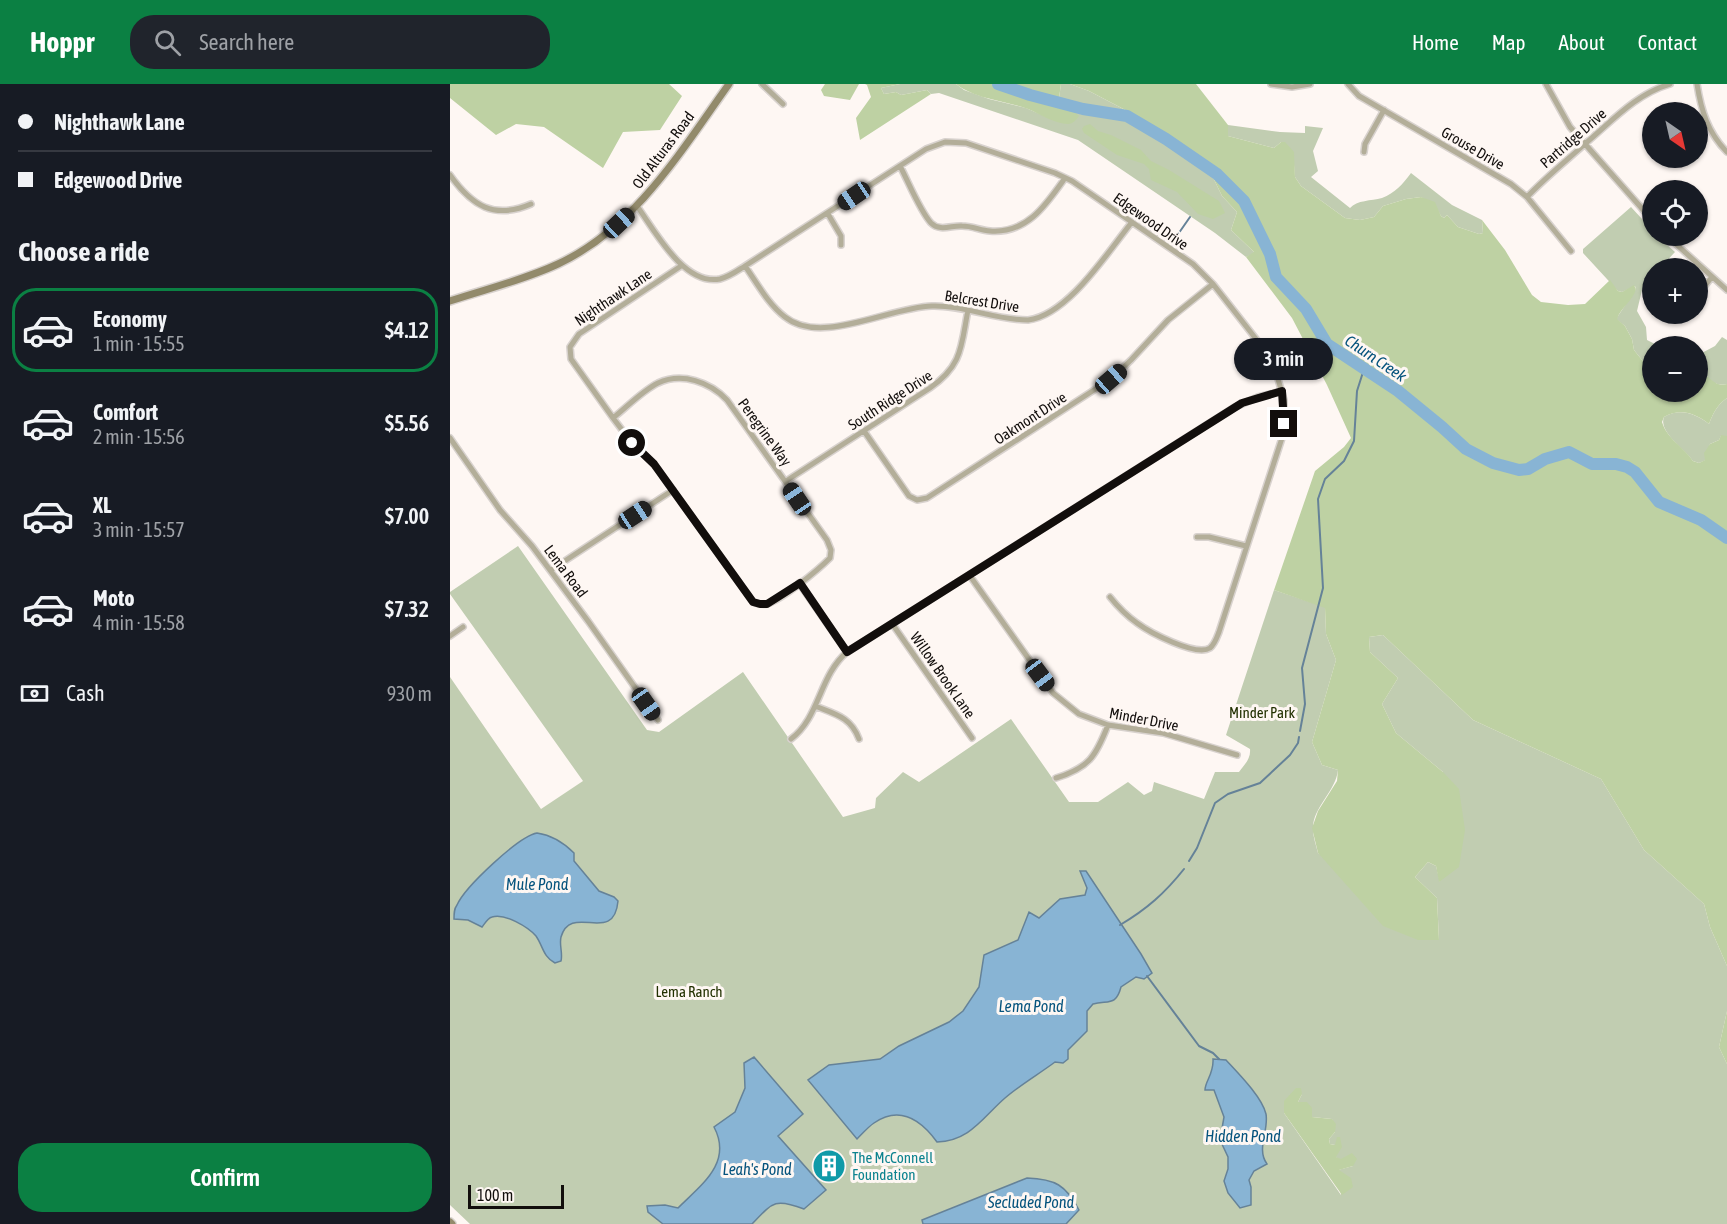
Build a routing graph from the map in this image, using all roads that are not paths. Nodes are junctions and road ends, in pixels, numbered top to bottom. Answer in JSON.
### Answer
{"nodes":[{"id":1,"x":729,"y":84,"type":"edge"},
{"id":2,"x":762,"y":84,"type":"edge"},
{"id":3,"x":1271,"y":84,"type":"edge"},
{"id":4,"x":1310,"y":84,"type":"edge"},
{"id":5,"x":1348,"y":84,"type":"edge"},
{"id":6,"x":1546,"y":84,"type":"edge"},
{"id":7,"x":1670,"y":84,"type":"edge"},
{"id":8,"x":1697,"y":84,"type":"edge"},
{"id":9,"x":783,"y":104,"type":"dead end"},
{"id":10,"x":1384,"y":110,"type":"junction"},
{"id":11,"x":1585,"y":144,"type":"junction"},
{"id":12,"x":1364,"y":152,"type":"dead end"},
{"id":13,"x":1727,"y":152,"type":"edge"},
{"id":14,"x":900,"y":166,"type":"junction"},
{"id":15,"x":450,"y":175,"type":"edge"},
{"id":16,"x":1065,"y":178,"type":"junction"},
{"id":17,"x":452,"y":182,"type":"edge"},
{"id":18,"x":1527,"y":197,"type":"junction"},
{"id":19,"x":531,"y":204,"type":"dead end"},
{"id":20,"x":637,"y":206,"type":"junction"},
{"id":21,"x":1642,"y":209,"type":"edge"},
{"id":22,"x":828,"y":214,"type":"junction"},
{"id":23,"x":1132,"y":222,"type":"junction"},
{"id":24,"x":841,"y":245,"type":"dead end"},
{"id":25,"x":1678,"y":246,"type":"edge"},
{"id":26,"x":1571,"y":251,"type":"dead end"},
{"id":27,"x":681,"y":266,"type":"junction"},
{"id":28,"x":745,"y":266,"type":"junction"},
{"id":29,"x":1712,"y":277,"type":"junction"},
{"id":30,"x":1708,"y":282,"type":"edge"},
{"id":31,"x":1213,"y":284,"type":"junction"},
{"id":32,"x":1727,"y":290,"type":"edge"},
{"id":33,"x":450,"y":301,"type":"edge"},
{"id":34,"x":968,"y":310,"type":"junction"},
{"id":35,"x":1282,"y":391,"type":"junction"},
{"id":36,"x":613,"y":418,"type":"junction"},
{"id":37,"x":864,"y":431,"type":"junction"},
{"id":38,"x":450,"y":438,"type":"edge"},
{"id":39,"x":786,"y":481,"type":"junction"},
{"id":40,"x":673,"y":490,"type":"junction"},
{"id":41,"x":1197,"y":537,"type":"dead end"},
{"id":42,"x":1246,"y":546,"type":"junction"},
{"id":43,"x":551,"y":570,"type":"junction"},
{"id":44,"x":970,"y":576,"type":"junction"},
{"id":45,"x":800,"y":583,"type":"junction"},
{"id":46,"x":1110,"y":597,"type":"dead end"},
{"id":47,"x":893,"y":625,"type":"junction"},
{"id":48,"x":463,"y":627,"type":"dead end"},
{"id":49,"x":450,"y":636,"type":"edge"},
{"id":50,"x":847,"y":652,"type":"junction"},
{"id":51,"x":815,"y":706,"type":"junction"},
{"id":52,"x":658,"y":720,"type":"dead end"},
{"id":53,"x":1108,"y":725,"type":"junction"},
{"id":54,"x":972,"y":738,"type":"dead end"},
{"id":55,"x":792,"y":739,"type":"dead end"},
{"id":56,"x":859,"y":739,"type":"dead end"},
{"id":57,"x":1237,"y":755,"type":"dead end"},
{"id":58,"x":1056,"y":778,"type":"dead end"}],
"edges":[{"from":1,"to":20,"type":"main road","name":"Old Alturas Road"},
{"from":2,"to":9,"type":"street"},
{"from":3,"to":4,"type":"street"},
{"from":5,"to":10,"type":"street","name":"Grouse Drive"},
{"from":6,"to":11,"type":"street"},
{"from":7,"to":11,"type":"street","name":"Partridge Drive"},
{"from":8,"to":13,"type":"street"},
{"from":10,"to":12,"type":"street"},
{"from":10,"to":18,"type":"street","name":"Grouse Drive"},
{"from":11,"to":18,"type":"street","name":"Partridge Drive"},
{"from":11,"to":21,"type":"street"},
{"from":14,"to":16,"type":"street","name":"Edgewood Drive"},
{"from":14,"to":16,"type":"street"},
{"from":14,"to":22,"type":"street","name":"Edgewood Drive"},
{"from":15,"to":17,"type":"street"},
{"from":16,"to":23,"type":"street","name":"Edgewood Drive"},
{"from":17,"to":19,"type":"street"},
{"from":18,"to":26,"type":"street","name":"Grouse Drive"},
{"from":20,"to":27,"type":"street","name":"Edgewood Drive"},
{"from":20,"to":33,"type":"main road","name":"Old Alturas Road"},
{"from":22,"to":24,"type":"street"},
{"from":22,"to":28,"type":"street","name":"Edgewood Drive"},
{"from":23,"to":31,"type":"street","name":"Edgewood Drive"},
{"from":23,"to":34,"type":"street","name":"Belcrest Drive"},
{"from":25,"to":29,"type":"street"},
{"from":27,"to":28,"type":"street","name":"Edgewood Drive"},
{"from":27,"to":36,"type":"street","name":"Nighthawk Lane"},
{"from":28,"to":34,"type":"street","name":"Belcrest Drive"},
{"from":29,"to":30,"type":"street"},
{"from":29,"to":32,"type":"street"},
{"from":31,"to":35,"type":"street","name":"Edgewood Drive"},
{"from":31,"to":37,"type":"street","name":"Oakmont Drive"},
{"from":34,"to":37,"type":"street","name":"South Ridge Drive"},
{"from":35,"to":42,"type":"street","name":"Edgewood Drive"},
{"from":35,"to":44,"type":"street"},
{"from":36,"to":39,"type":"street","name":"Peregrine Way"},
{"from":36,"to":40,"type":"street","name":"Nighthawk Lane"},
{"from":37,"to":39,"type":"street","name":"South Ridge Drive"},
{"from":38,"to":43,"type":"street","name":"Lema Road"},
{"from":39,"to":45,"type":"street","name":"Peregrine Way"},
{"from":40,"to":43,"type":"street"},
{"from":40,"to":45,"type":"street","name":"Nighthawk Lane"},
{"from":41,"to":42,"type":"street"},
{"from":42,"to":46,"type":"street","name":"Edgewood Drive"},
{"from":43,"to":52,"type":"street","name":"Lema Road"},
{"from":44,"to":47,"type":"street"},
{"from":44,"to":53,"type":"street","name":"Minder Drive"},
{"from":45,"to":50,"type":"street"},
{"from":47,"to":50,"type":"street"},
{"from":47,"to":54,"type":"street","name":"Willow Brook Lane"},
{"from":48,"to":49,"type":"street"},
{"from":50,"to":51,"type":"street"},
{"from":51,"to":55,"type":"street"},
{"from":51,"to":56,"type":"street"},
{"from":53,"to":57,"type":"street","name":"Minder Drive"},
{"from":53,"to":58,"type":"street"}]}
